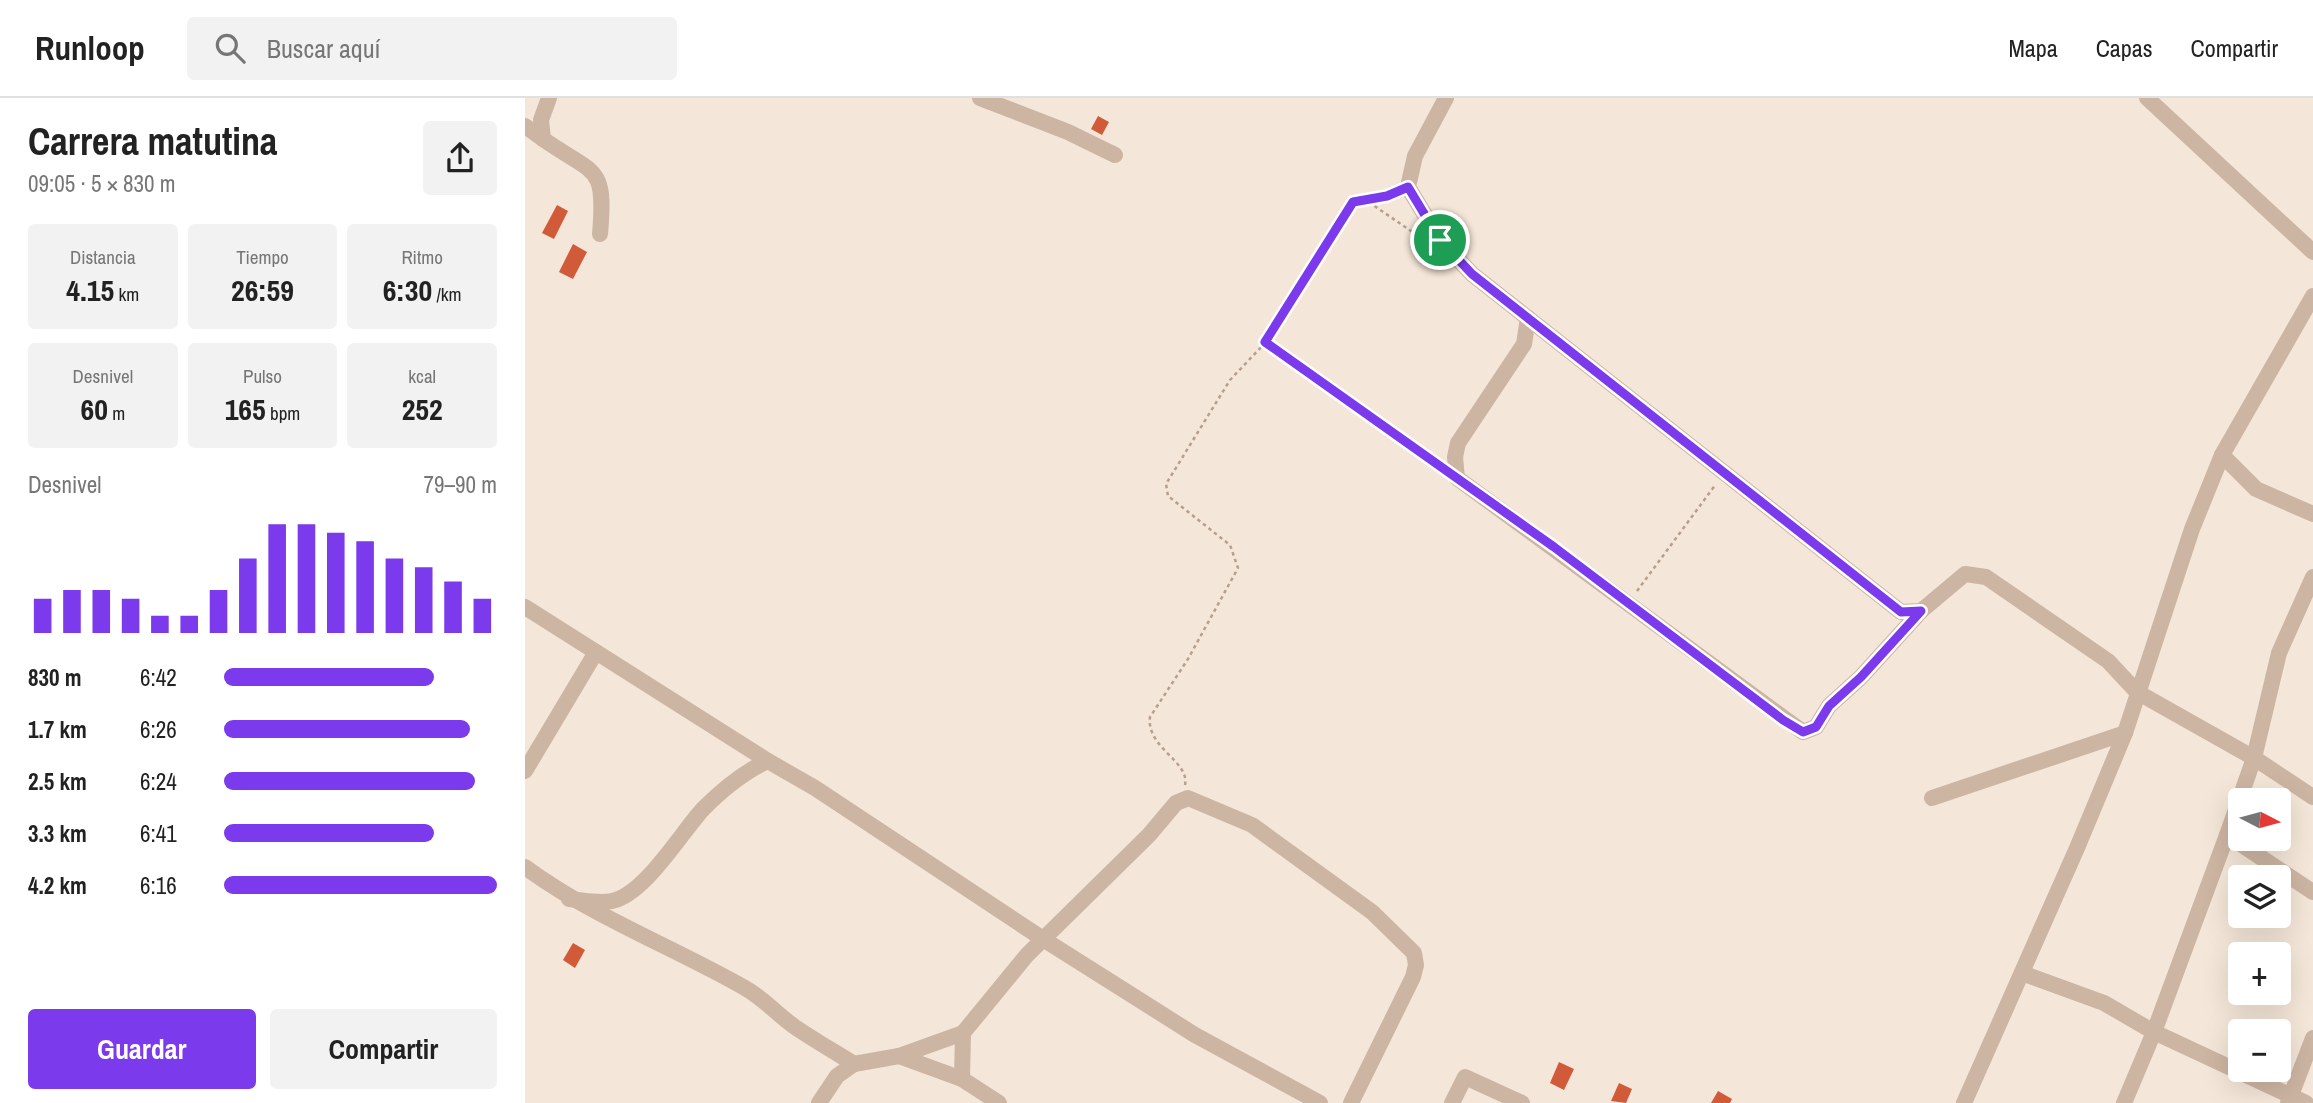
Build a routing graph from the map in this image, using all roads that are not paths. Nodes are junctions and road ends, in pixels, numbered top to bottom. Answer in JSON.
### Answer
{"nodes":[{"id":1,"x":549,"y":98,"type":"edge"},
{"id":2,"x":979,"y":98,"type":"edge"},
{"id":3,"x":1446,"y":98,"type":"edge"},
{"id":4,"x":2147,"y":98,"type":"edge"},
{"id":5,"x":525,"y":126,"type":"edge"},
{"id":6,"x":543,"y":139,"type":"junction"},
{"id":7,"x":1115,"y":155,"type":"dead end"},
{"id":8,"x":2272,"y":216,"type":"junction"},
{"id":9,"x":2313,"y":233,"type":"edge"},
{"id":10,"x":600,"y":234,"type":"dead end"},
{"id":11,"x":2313,"y":252,"type":"edge"},
{"id":12,"x":2313,"y":296,"type":"edge"},
{"id":13,"x":1528,"y":318,"type":"junction"},
{"id":14,"x":2222,"y":455,"type":"junction"},
{"id":15,"x":2313,"y":514,"type":"edge"},
{"id":16,"x":2313,"y":577,"type":"edge"},
{"id":17,"x":525,"y":607,"type":"edge"},
{"id":18,"x":1921,"y":611,"type":"junction"},
{"id":19,"x":596,"y":652,"type":"junction"},
{"id":20,"x":2137,"y":691,"type":"junction"},
{"id":21,"x":2125,"y":733,"type":"junction"},
{"id":22,"x":2254,"y":758,"type":"junction"},
{"id":23,"x":768,"y":761,"type":"junction"},
{"id":24,"x":525,"y":771,"type":"edge"},
{"id":25,"x":2313,"y":797,"type":"edge"},
{"id":26,"x":1932,"y":798,"type":"dead end"},
{"id":27,"x":2227,"y":835,"type":"junction"},
{"id":28,"x":525,"y":867,"type":"edge"},
{"id":29,"x":2313,"y":892,"type":"edge"},
{"id":30,"x":569,"y":899,"type":"junction"},
{"id":31,"x":1043,"y":939,"type":"junction"},
{"id":32,"x":2022,"y":973,"type":"junction"},
{"id":33,"x":2154,"y":1032,"type":"junction"},
{"id":34,"x":963,"y":1033,"type":"junction"},
{"id":35,"x":2313,"y":1038,"type":"edge"},
{"id":36,"x":899,"y":1056,"type":"junction"},
{"id":37,"x":854,"y":1064,"type":"junction"},
{"id":38,"x":962,"y":1079,"type":"junction"},
{"id":39,"x":2295,"y":1100,"type":"edge"},
{"id":40,"x":819,"y":1103,"type":"edge"},
{"id":41,"x":999,"y":1103,"type":"edge"},
{"id":42,"x":1320,"y":1103,"type":"edge"},
{"id":43,"x":1351,"y":1103,"type":"edge"},
{"id":44,"x":1452,"y":1103,"type":"edge"},
{"id":45,"x":1522,"y":1103,"type":"edge"},
{"id":46,"x":1963,"y":1103,"type":"edge"},
{"id":47,"x":2124,"y":1103,"type":"edge"}],
"edges":[{"from":1,"to":6,"type":"street"},
{"from":2,"to":7,"type":"street"},
{"from":3,"to":13,"type":"street"},
{"from":4,"to":8,"type":"street"},
{"from":5,"to":6,"type":"street"},
{"from":6,"to":10,"type":"street"},
{"from":8,"to":9,"type":"street"},
{"from":8,"to":11,"type":"street"},
{"from":12,"to":14,"type":"street"},
{"from":13,"to":18,"type":"street"},
{"from":13,"to":18,"type":"street"},
{"from":14,"to":15,"type":"street"},
{"from":14,"to":20,"type":"street"},
{"from":16,"to":22,"type":"street"},
{"from":17,"to":19,"type":"street"},
{"from":18,"to":20,"type":"street"},
{"from":19,"to":23,"type":"street"},
{"from":19,"to":24,"type":"street"},
{"from":20,"to":21,"type":"street"},
{"from":20,"to":22,"type":"street"},
{"from":21,"to":26,"type":"street"},
{"from":21,"to":32,"type":"street"},
{"from":22,"to":25,"type":"street"},
{"from":22,"to":27,"type":"street"},
{"from":23,"to":30,"type":"street"},
{"from":23,"to":31,"type":"street"},
{"from":27,"to":29,"type":"street"},
{"from":27,"to":33,"type":"street"},
{"from":28,"to":30,"type":"street"},
{"from":30,"to":37,"type":"street"},
{"from":31,"to":34,"type":"street"},
{"from":31,"to":42,"type":"street"},
{"from":31,"to":43,"type":"street"},
{"from":32,"to":33,"type":"street"},
{"from":32,"to":46,"type":"street"},
{"from":33,"to":39,"type":"street"},
{"from":33,"to":47,"type":"street"},
{"from":34,"to":36,"type":"street"},
{"from":34,"to":38,"type":"street"},
{"from":35,"to":39,"type":"street"},
{"from":36,"to":37,"type":"street"},
{"from":36,"to":38,"type":"street"},
{"from":37,"to":40,"type":"street"},
{"from":38,"to":41,"type":"street"},
{"from":44,"to":45,"type":"street"}]}
